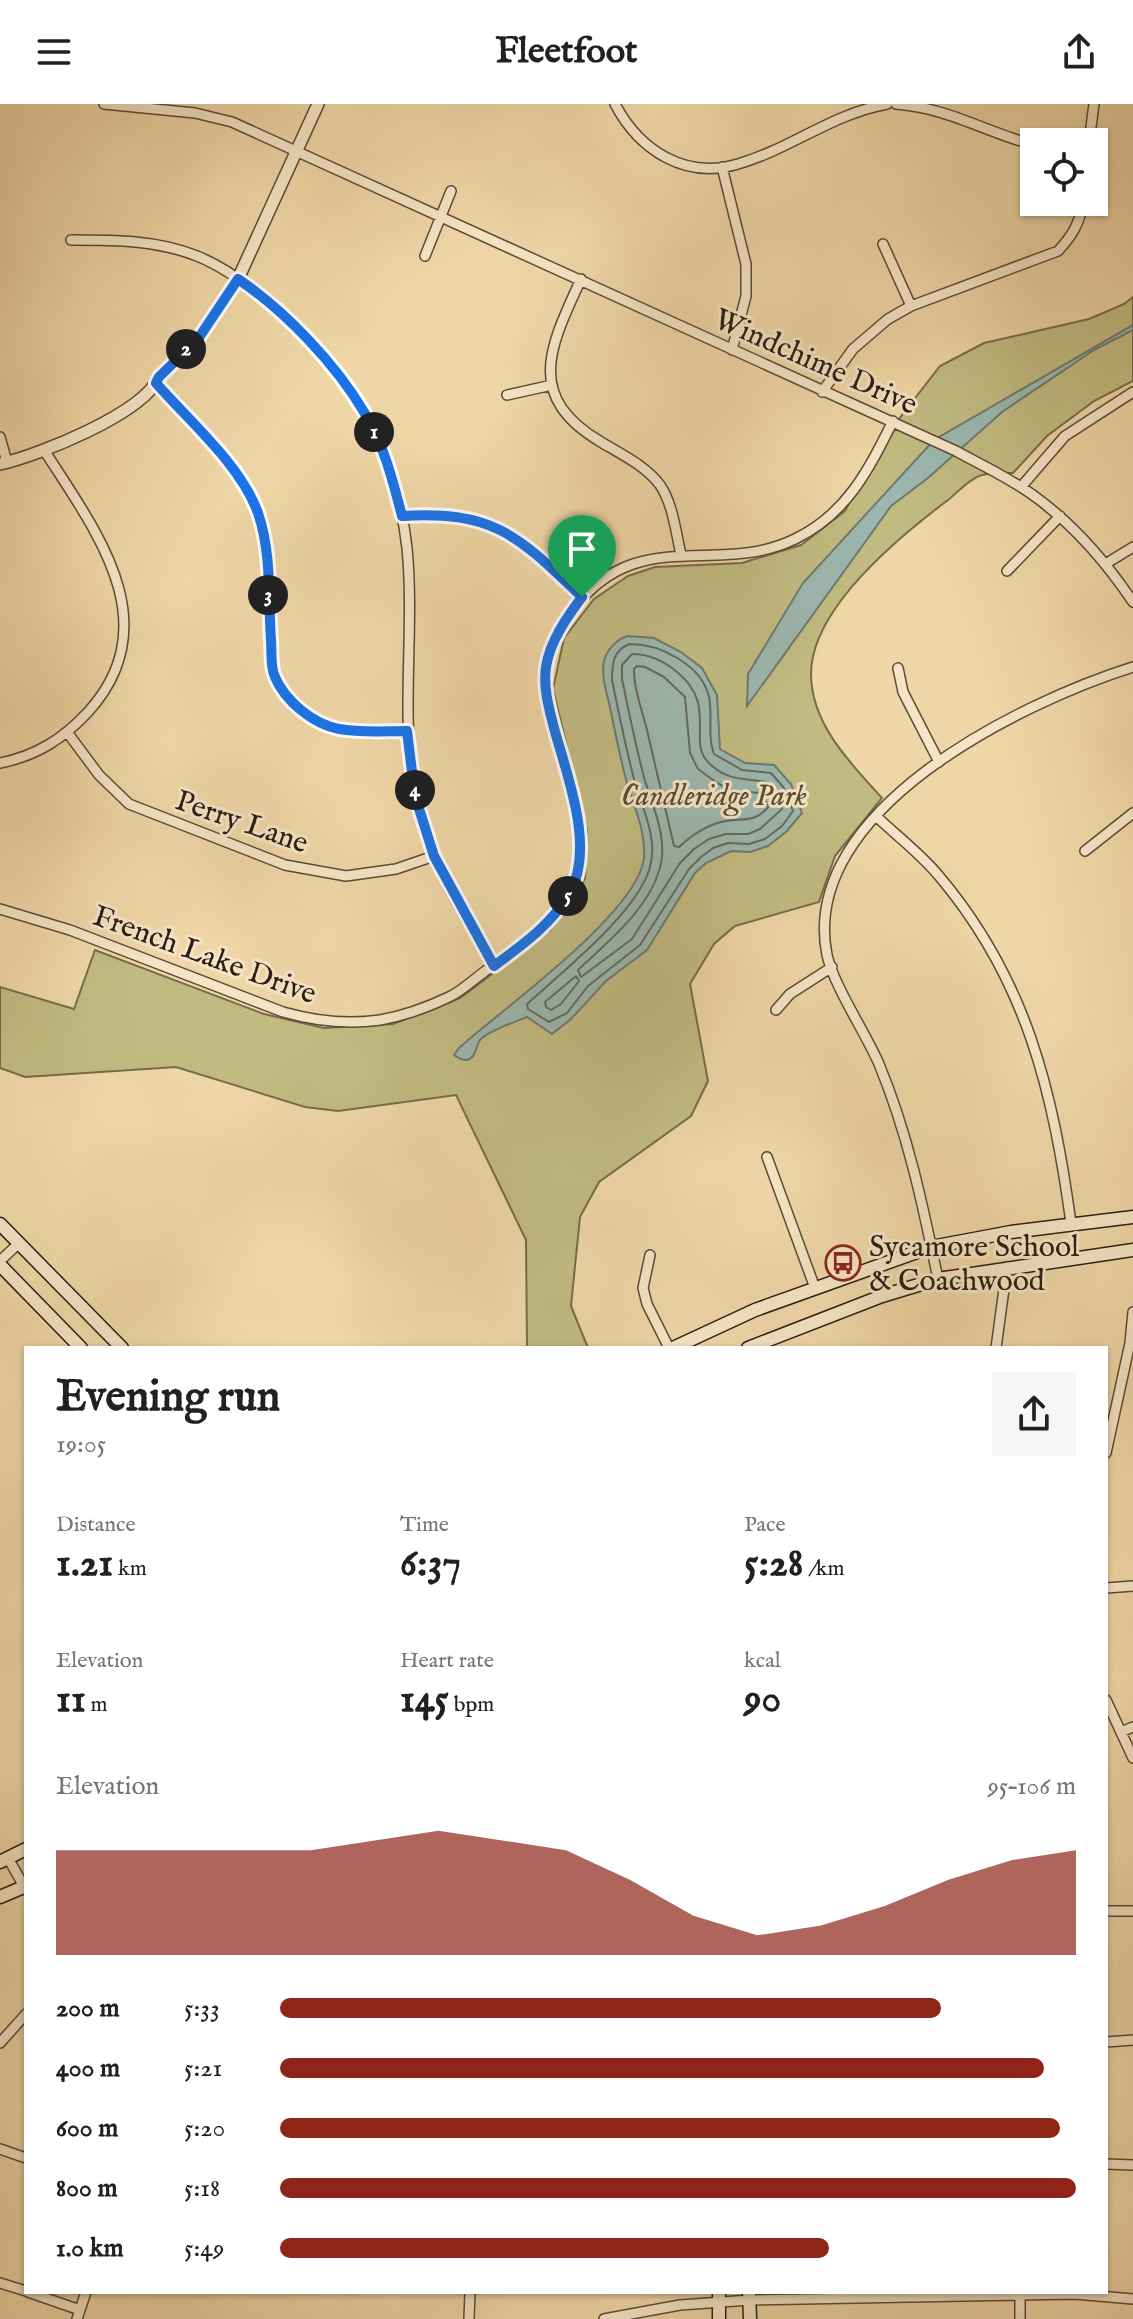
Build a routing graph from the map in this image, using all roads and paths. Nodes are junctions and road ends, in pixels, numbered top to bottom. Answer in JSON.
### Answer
{"nodes":[{"id":1,"x":104,"y":104,"type":"edge"},
{"id":2,"x":318,"y":104,"type":"edge"},
{"id":3,"x":615,"y":104,"type":"edge"},
{"id":4,"x":887,"y":104,"type":"edge"},
{"id":5,"x":896,"y":104,"type":"edge"},
{"id":6,"x":1094,"y":104,"type":"edge"},
{"id":7,"x":1091,"y":128,"type":"edge"},
{"id":8,"x":1020,"y":140,"type":"edge"},
{"id":9,"x":296,"y":152,"type":"junction"},
{"id":10,"x":722,"y":167,"type":"junction"},
{"id":11,"x":451,"y":191,"type":"dead end"},
{"id":12,"x":1081,"y":216,"type":"edge"},
{"id":13,"x":441,"y":217,"type":"junction"},
{"id":14,"x":71,"y":240,"type":"dead end"},
{"id":15,"x":883,"y":244,"type":"dead end"},
{"id":16,"x":425,"y":256,"type":"dead end"},
{"id":17,"x":238,"y":279,"type":"junction"},
{"id":18,"x":581,"y":279,"type":"junction"},
{"id":19,"x":911,"y":306,"type":"junction"},
{"id":20,"x":732,"y":350,"type":"junction"},
{"id":21,"x":156,"y":383,"type":"junction"},
{"id":22,"x":552,"y":385,"type":"junction"},
{"id":23,"x":822,"y":392,"type":"junction"},
{"id":24,"x":1133,"y":392,"type":"edge"},
{"id":25,"x":507,"y":395,"type":"dead end"},
{"id":26,"x":893,"y":421,"type":"junction"},
{"id":27,"x":0,"y":437,"type":"edge"},
{"id":28,"x":44,"y":450,"type":"junction"},
{"id":29,"x":4,"y":463,"type":"edge"},
{"id":30,"x":1021,"y":487,"type":"junction"},
{"id":31,"x":402,"y":516,"type":"junction"},
{"id":32,"x":1060,"y":516,"type":"junction"},
{"id":33,"x":1133,"y":547,"type":"edge"},
{"id":34,"x":681,"y":555,"type":"junction"},
{"id":35,"x":1107,"y":563,"type":"junction"},
{"id":36,"x":1007,"y":571,"type":"dead end"},
{"id":37,"x":582,"y":597,"type":"junction"},
{"id":38,"x":1133,"y":602,"type":"edge"},
{"id":39,"x":1133,"y":667,"type":"edge"},
{"id":40,"x":898,"y":668,"type":"dead end"},
{"id":41,"x":407,"y":731,"type":"junction"},
{"id":42,"x":67,"y":732,"type":"junction"},
{"id":43,"x":939,"y":762,"type":"junction"},
{"id":44,"x":0,"y":763,"type":"edge"},
{"id":45,"x":1133,"y":813,"type":"edge"},
{"id":46,"x":877,"y":817,"type":"junction"},
{"id":47,"x":1085,"y":851,"type":"dead end"},
{"id":48,"x":434,"y":856,"type":"junction"},
{"id":49,"x":0,"y":909,"type":"edge"},
{"id":50,"x":494,"y":966,"type":"junction"},
{"id":51,"x":832,"y":967,"type":"junction"},
{"id":52,"x":776,"y":1010,"type":"dead end"},
{"id":53,"x":767,"y":1157,"type":"dead end"},
{"id":54,"x":1133,"y":1217,"type":"edge"},
{"id":55,"x":1071,"y":1223,"type":"junction"},
{"id":56,"x":0,"y":1224,"type":"edge"},
{"id":57,"x":19,"y":1243,"type":"junction"},
{"id":58,"x":931,"y":1247,"type":"junction"},
{"id":59,"x":1133,"y":1250,"type":"edge"},
{"id":60,"x":650,"y":1255,"type":"dead end"},
{"id":61,"x":0,"y":1263,"type":"edge"},
{"id":62,"x":1007,"y":1267,"type":"junction"},
{"id":63,"x":938,"y":1279,"type":"junction"},
{"id":64,"x":815,"y":1288,"type":"junction"},
{"id":65,"x":1133,"y":1312,"type":"edge"},
{"id":66,"x":79,"y":1346,"type":"edge"},
{"id":67,"x":119,"y":1346,"type":"edge"},
{"id":68,"x":670,"y":1346,"type":"edge"},
{"id":69,"x":675,"y":1346,"type":"edge"},
{"id":70,"x":753,"y":1346,"type":"edge"},
{"id":71,"x":996,"y":1346,"type":"edge"},
{"id":72,"x":1108,"y":1444,"type":"edge"},
{"id":73,"x":1133,"y":1586,"type":"edge"},
{"id":74,"x":1108,"y":1588,"type":"edge"},
{"id":75,"x":1108,"y":1704,"type":"edge"},
{"id":76,"x":1133,"y":1727,"type":"edge"},
{"id":77,"x":1121,"y":1732,"type":"junction"},
{"id":78,"x":1133,"y":1758,"type":"edge"},
{"id":79,"x":24,"y":1850,"type":"edge"},
{"id":80,"x":4,"y":1860,"type":"edge"},
{"id":81,"x":24,"y":1887,"type":"edge"},
{"id":82,"x":24,"y":1888,"type":"edge"},
{"id":83,"x":0,"y":1897,"type":"edge"},
{"id":84,"x":1108,"y":1911,"type":"edge"},
{"id":85,"x":1133,"y":1911,"type":"edge"},
{"id":86,"x":24,"y":2016,"type":"edge"},
{"id":87,"x":1133,"y":2040,"type":"edge"},
{"id":88,"x":1108,"y":2042,"type":"edge"},
{"id":89,"x":0,"y":2043,"type":"edge"},
{"id":90,"x":0,"y":2149,"type":"edge"},
{"id":91,"x":24,"y":2157,"type":"edge"},
{"id":92,"x":1108,"y":2164,"type":"edge"},
{"id":93,"x":1133,"y":2165,"type":"edge"},
{"id":94,"x":0,"y":2283,"type":"edge"},
{"id":95,"x":24,"y":2291,"type":"edge"},
{"id":96,"x":32,"y":2294,"type":"edge"},
{"id":97,"x":85,"y":2294,"type":"edge"},
{"id":98,"x":470,"y":2294,"type":"edge"},
{"id":99,"x":1020,"y":2294,"type":"edge"},
{"id":100,"x":750,"y":2296,"type":"edge"},
{"id":101,"x":719,"y":2297,"type":"edge"},
{"id":102,"x":1133,"y":2299,"type":"edge"},
{"id":103,"x":78,"y":2314,"type":"edge"},
{"id":104,"x":469,"y":2319,"type":"edge"},
{"id":105,"x":604,"y":2319,"type":"edge"},
{"id":106,"x":719,"y":2319,"type":"edge"},
{"id":107,"x":750,"y":2319,"type":"edge"},
{"id":108,"x":1020,"y":2319,"type":"edge"}],
"edges":[{"from":1,"to":9,"type":"street","name":"Windchime Drive"},
{"from":2,"to":9,"type":"street"},
{"from":3,"to":10,"type":"street"},
{"from":4,"to":10,"type":"street"},
{"from":5,"to":8,"type":"street"},
{"from":6,"to":7,"type":"street"},
{"from":9,"to":13,"type":"street","name":"Windchime Drive"},
{"from":9,"to":17,"type":"street"},
{"from":10,"to":20,"type":"street"},
{"from":11,"to":13,"type":"street"},
{"from":12,"to":19,"type":"street"},
{"from":13,"to":16,"type":"street"},
{"from":13,"to":18,"type":"street","name":"Windchime Drive"},
{"from":14,"to":17,"type":"street"},
{"from":15,"to":19,"type":"street"},
{"from":17,"to":21,"type":"street"},
{"from":17,"to":31,"type":"street"},
{"from":18,"to":20,"type":"street","name":"Windchime Drive"},
{"from":18,"to":22,"type":"street"},
{"from":19,"to":23,"type":"street"},
{"from":20,"to":23,"type":"street","name":"Windchime Drive"},
{"from":21,"to":28,"type":"street"},
{"from":21,"to":41,"type":"street"},
{"from":22,"to":25,"type":"street"},
{"from":22,"to":34,"type":"street"},
{"from":23,"to":26,"type":"street","name":"Windchime Drive"},
{"from":24,"to":30,"type":"street"},
{"from":26,"to":30,"type":"street","name":"Windchime Drive"},
{"from":26,"to":34,"type":"street","name":"French Lake Drive"},
{"from":27,"to":29,"type":"street"},
{"from":28,"to":29,"type":"street"},
{"from":28,"to":42,"type":"street"},
{"from":30,"to":32,"type":"street","name":"Windchime Drive"},
{"from":31,"to":37,"type":"street"},
{"from":31,"to":41,"type":"street"},
{"from":32,"to":35,"type":"street","name":"Windchime Drive"},
{"from":32,"to":36,"type":"street"},
{"from":33,"to":35,"type":"street"},
{"from":34,"to":37,"type":"street","name":"French Lake Drive"},
{"from":35,"to":38,"type":"street","name":"Windchime Drive"},
{"from":37,"to":50,"type":"street","name":"French Lake Drive"},
{"from":39,"to":43,"type":"street"},
{"from":40,"to":43,"type":"street"},
{"from":41,"to":48,"type":"street"},
{"from":42,"to":44,"type":"street"},
{"from":42,"to":48,"type":"street","name":"Perry Lane"},
{"from":43,"to":46,"type":"street"},
{"from":45,"to":47,"type":"street"},
{"from":46,"to":51,"type":"street"},
{"from":46,"to":55,"type":"street"},
{"from":48,"to":50,"type":"street"},
{"from":49,"to":50,"type":"street","name":"French Lake Drive"},
{"from":51,"to":52,"type":"street"},
{"from":51,"to":58,"type":"street"},
{"from":53,"to":64,"type":"street"},
{"from":54,"to":55,"type":"main road"},
{"from":55,"to":58,"type":"main road"},
{"from":56,"to":57,"type":"main road"},
{"from":57,"to":61,"type":"street"},
{"from":57,"to":67,"type":"main road"},
{"from":58,"to":63,"type":"street"},
{"from":58,"to":64,"type":"main road"},
{"from":59,"to":62,"type":"main road"},
{"from":60,"to":68,"type":"street"},
{"from":61,"to":66,"type":"main road"},
{"from":62,"to":63,"type":"main road"},
{"from":62,"to":71,"type":"street"},
{"from":63,"to":70,"type":"main road"},
{"from":64,"to":69,"type":"main road"},
{"from":65,"to":72,"type":"street"},
{"from":73,"to":74,"type":"street"},
{"from":75,"to":77,"type":"street"},
{"from":76,"to":77,"type":"street"},
{"from":77,"to":78,"type":"street"},
{"from":79,"to":80,"type":"main road"},
{"from":80,"to":81,"type":"street"},
{"from":82,"to":83,"type":"main road"},
{"from":84,"to":85,"type":"street"},
{"from":86,"to":89,"type":"street"},
{"from":87,"to":88,"type":"street"},
{"from":90,"to":91,"type":"street"},
{"from":92,"to":93,"type":"street"},
{"from":94,"to":95,"type":"street"},
{"from":96,"to":103,"type":"street"},
{"from":97,"to":103,"type":"street"},
{"from":98,"to":104,"type":"street"},
{"from":99,"to":100,"type":"street"},
{"from":99,"to":102,"type":"street"},
{"from":99,"to":108,"type":"street"},
{"from":100,"to":101,"type":"street"},
{"from":100,"to":107,"type":"main road"},
{"from":101,"to":105,"type":"street"},
{"from":101,"to":106,"type":"main road"}]}
